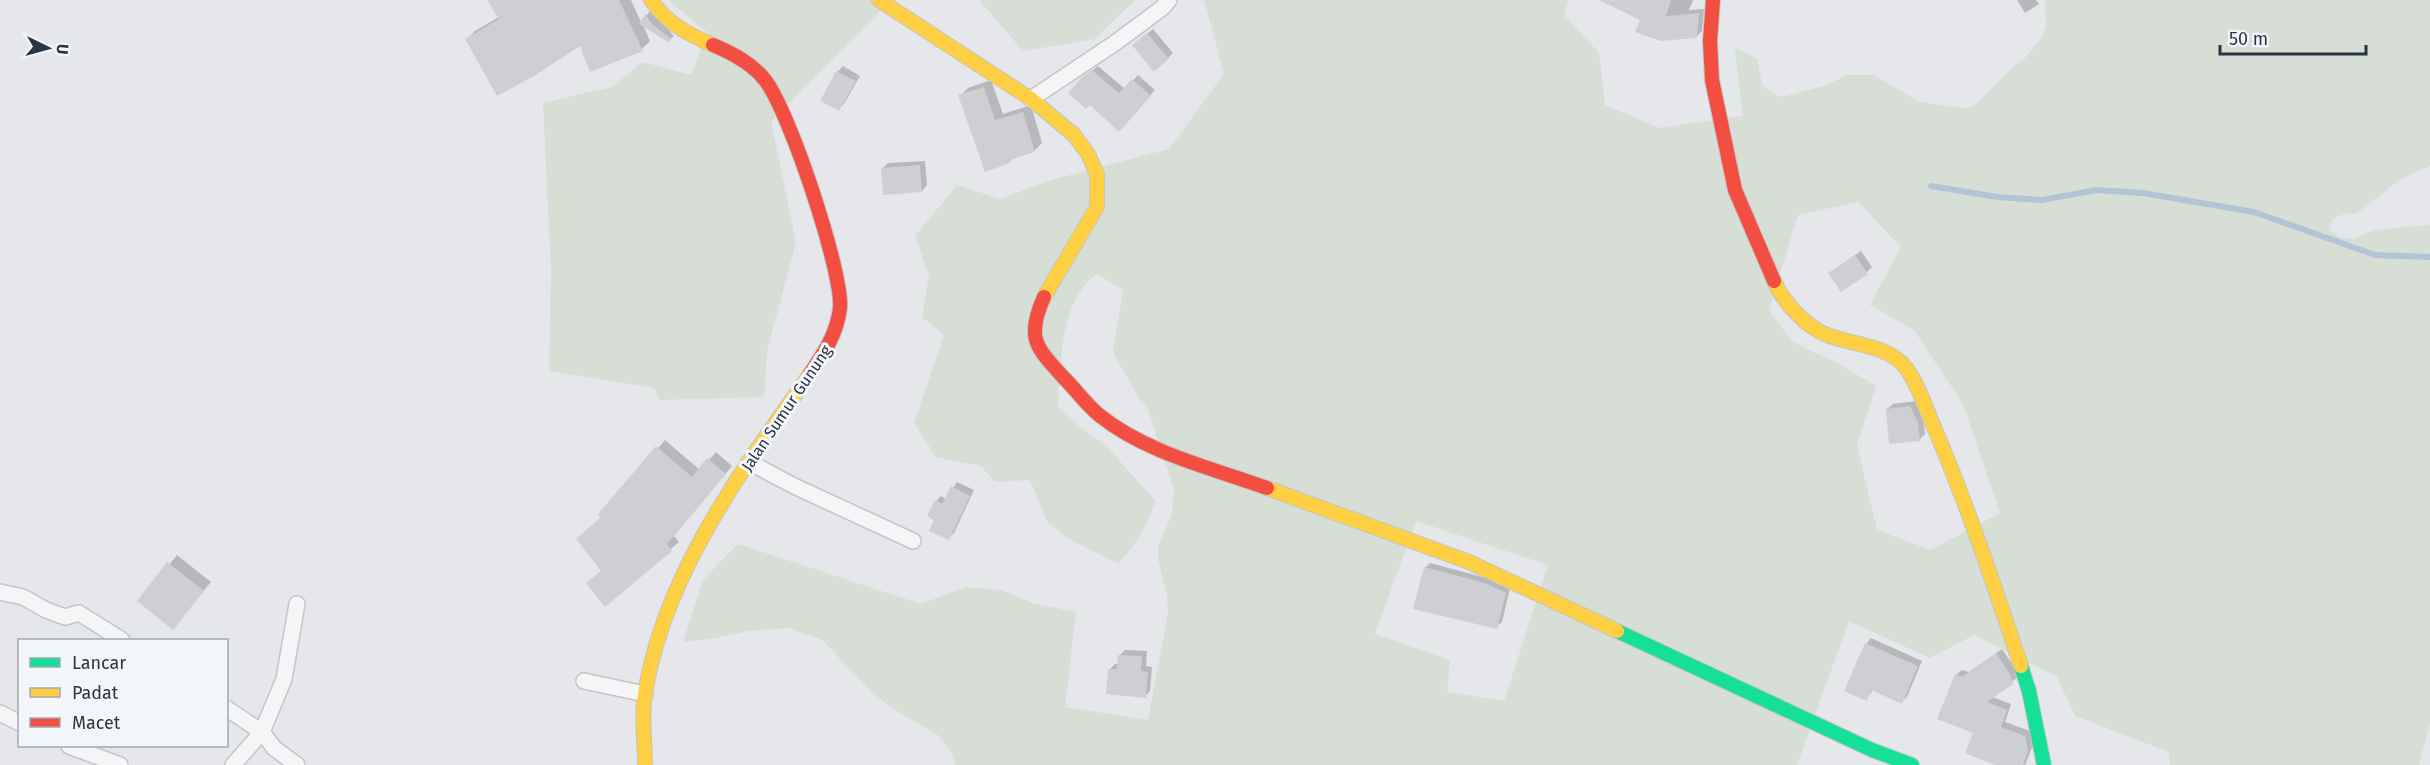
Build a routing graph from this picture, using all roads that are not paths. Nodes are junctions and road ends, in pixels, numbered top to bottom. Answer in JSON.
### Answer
{"nodes":[{"id":1,"x":651,"y":0,"type":"edge"},
{"id":2,"x":879,"y":0,"type":"edge"},
{"id":3,"x":1169,"y":0,"type":"edge"},
{"id":4,"x":1713,"y":0,"type":"edge"},
{"id":5,"x":1030,"y":99,"type":"junction"},
{"id":6,"x":749,"y":462,"type":"junction"},
{"id":7,"x":913,"y":541,"type":"dead end"},
{"id":8,"x":0,"y":592,"type":"edge"},
{"id":9,"x":297,"y":604,"type":"dead end"},
{"id":10,"x":120,"y":639,"type":"edge"},
{"id":11,"x":584,"y":681,"type":"dead end"},
{"id":12,"x":645,"y":694,"type":"junction"},
{"id":13,"x":228,"y":709,"type":"edge"},
{"id":14,"x":0,"y":713,"type":"edge"},
{"id":15,"x":18,"y":722,"type":"edge"},
{"id":16,"x":262,"y":732,"type":"junction"},
{"id":17,"x":72,"y":747,"type":"edge"},
{"id":18,"x":120,"y":765,"type":"edge"},
{"id":19,"x":233,"y":765,"type":"edge"},
{"id":20,"x":297,"y":765,"type":"edge"},
{"id":21,"x":645,"y":765,"type":"edge"},
{"id":22,"x":1912,"y":765,"type":"edge"},
{"id":23,"x":2044,"y":765,"type":"edge"}],
"edges":[{"from":1,"to":6,"type":"street","name":"Jalan Sumur Gunung"},
{"from":2,"to":5,"type":"street"},
{"from":3,"to":5,"type":"street"},
{"from":4,"to":23,"type":"street"},
{"from":5,"to":22,"type":"street"},
{"from":6,"to":7,"type":"street"},
{"from":6,"to":12,"type":"street","name":"Jalan Sumur Gunung"},
{"from":8,"to":10,"type":"street"},
{"from":9,"to":16,"type":"street"},
{"from":11,"to":12,"type":"street"},
{"from":12,"to":21,"type":"street","name":"Jalan Sumur Gunung"},
{"from":13,"to":16,"type":"street"},
{"from":14,"to":15,"type":"street"},
{"from":16,"to":19,"type":"street"},
{"from":16,"to":20,"type":"street"},
{"from":17,"to":18,"type":"street"}]}
